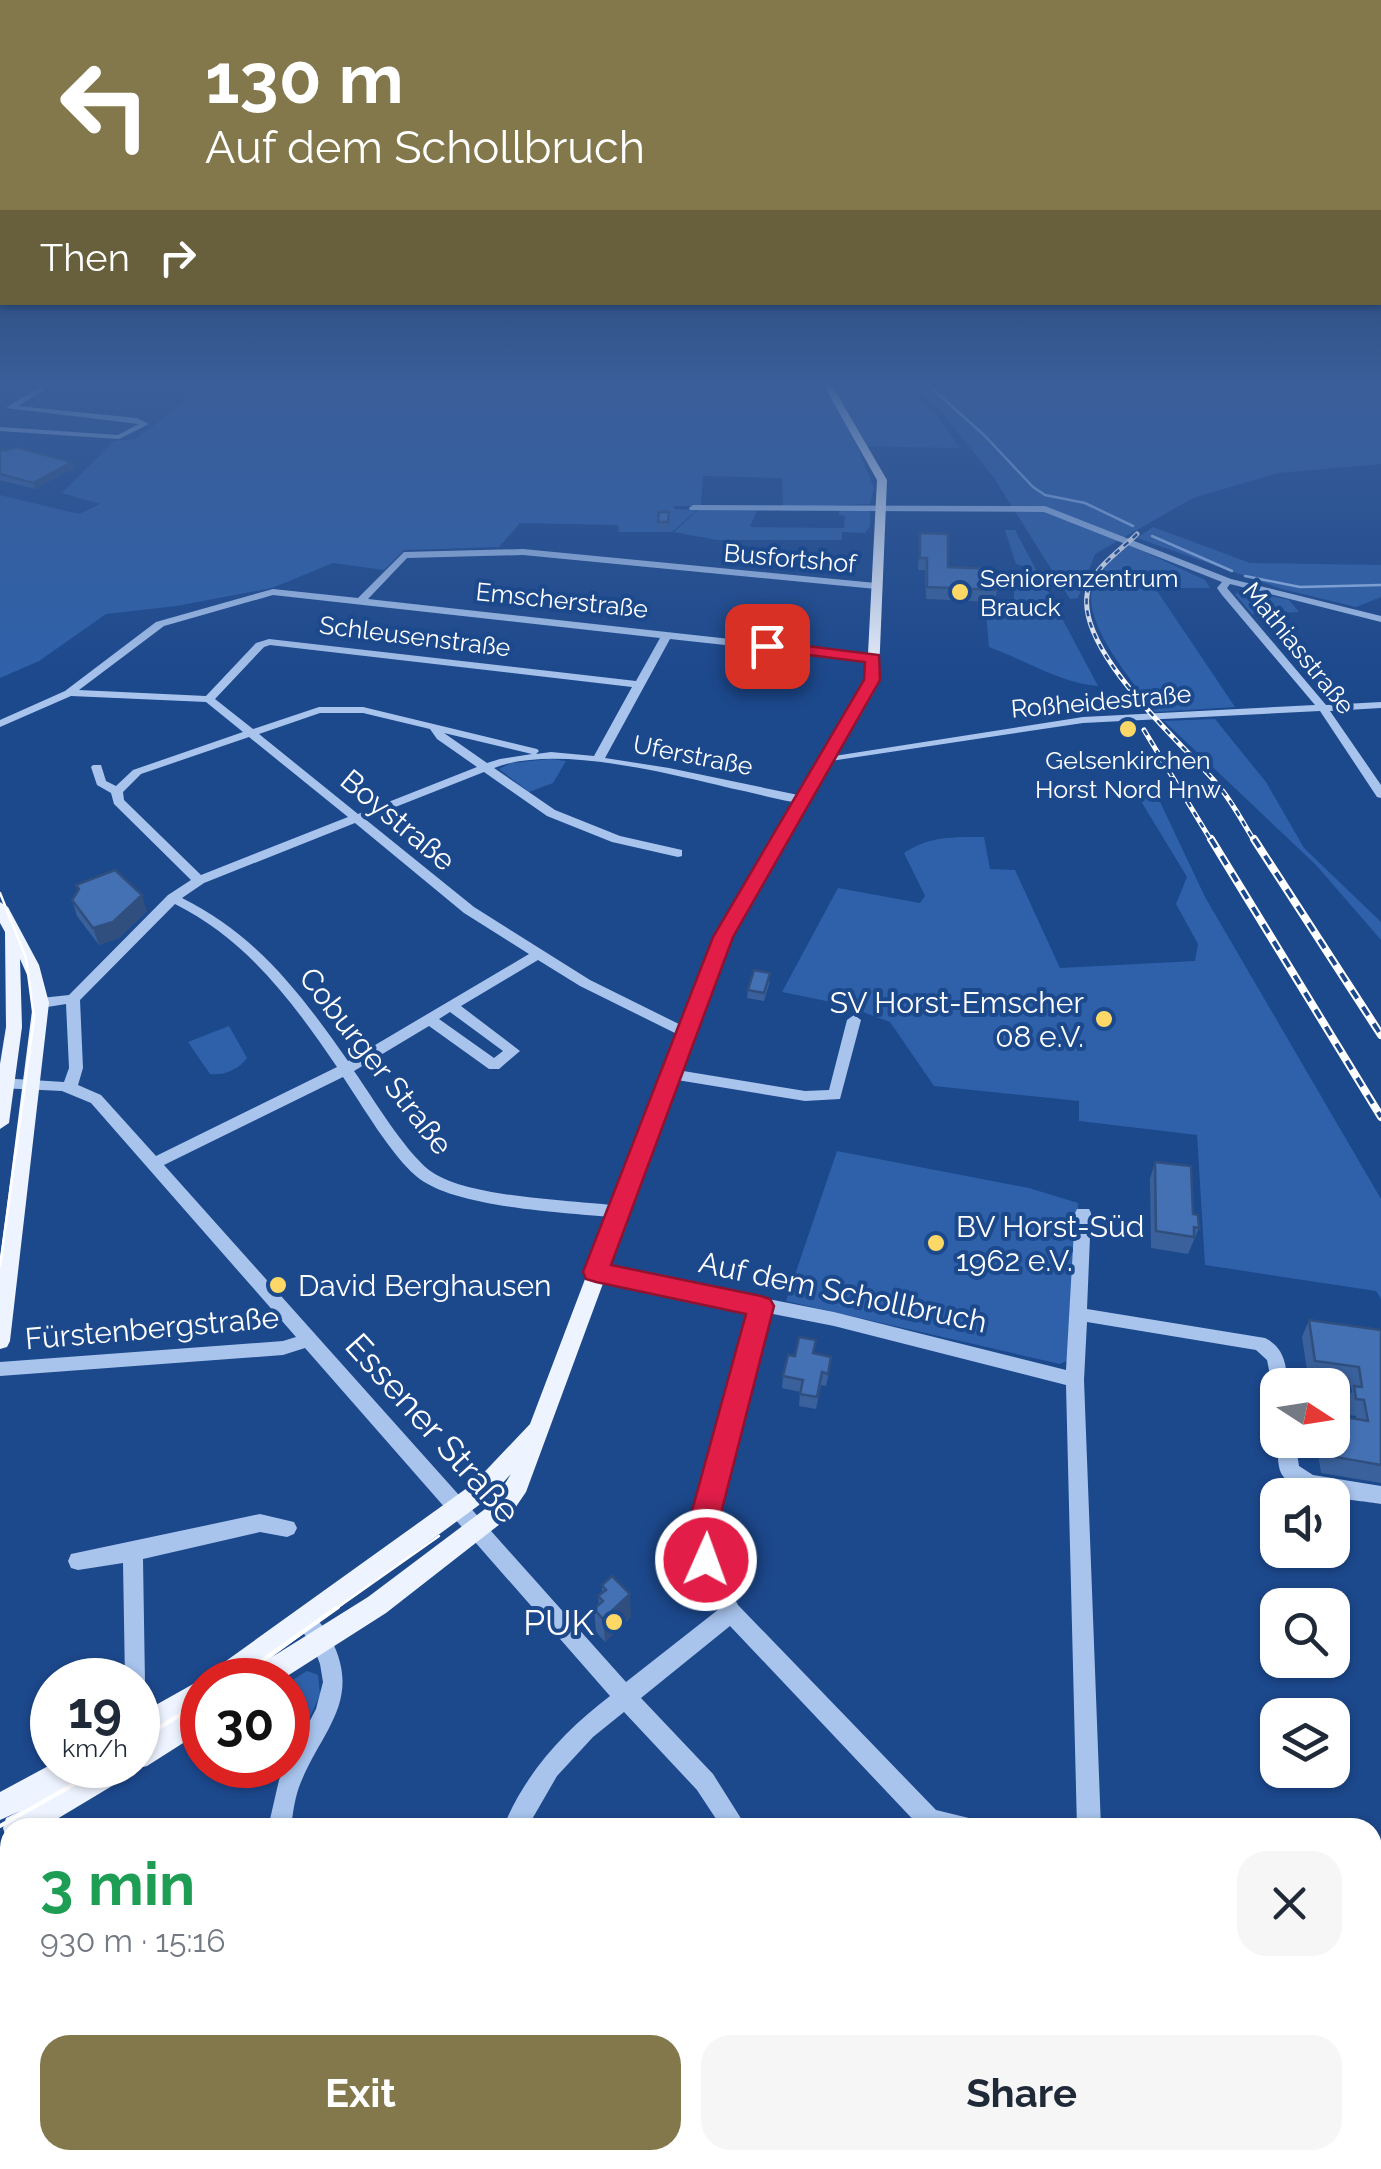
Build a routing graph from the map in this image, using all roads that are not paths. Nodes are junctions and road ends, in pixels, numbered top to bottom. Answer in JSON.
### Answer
{"nodes":[{"id":1,"x":882,"y":483,"type":"edge"},
{"id":2,"x":883,"y":506,"type":"junction"},
{"id":3,"x":692,"y":508,"type":"dead end"},
{"id":4,"x":1228,"y":580,"type":"junction"},
{"id":5,"x":876,"y":586,"type":"junction"},
{"id":6,"x":362,"y":600,"type":"junction"},
{"id":7,"x":1381,"y":619,"type":"edge"},
{"id":8,"x":667,"y":634,"type":"junction"},
{"id":9,"x":874,"y":658,"type":"junction"},
{"id":10,"x":639,"y":685,"type":"junction"},
{"id":11,"x":69,"y":692,"type":"junction"},
{"id":12,"x":209,"y":699,"type":"junction"},
{"id":13,"x":1381,"y":705,"type":"edge"},
{"id":14,"x":1323,"y":708,"type":"junction"},
{"id":15,"x":0,"y":724,"type":"edge"},
{"id":16,"x":434,"y":727,"type":"junction"},
{"id":17,"x":251,"y":731,"type":"junction"},
{"id":18,"x":551,"y":755,"type":"junction"},
{"id":19,"x":598,"y":760,"type":"junction"},
{"id":20,"x":828,"y":760,"type":"junction"},
{"id":21,"x":98,"y":767,"type":"dead end"},
{"id":22,"x":486,"y":768,"type":"junction"},
{"id":23,"x":118,"y":792,"type":"junction"},
{"id":24,"x":1381,"y":794,"type":"edge"},
{"id":25,"x":803,"y":800,"type":"junction"},
{"id":26,"x":356,"y":816,"type":"junction"},
{"id":27,"x":678,"y":853,"type":"dead end"},
{"id":28,"x":200,"y":880,"type":"junction"},
{"id":29,"x":173,"y":898,"type":"junction"},
{"id":30,"x":0,"y":907,"type":"edge"},
{"id":31,"x":11,"y":934,"type":"junction"},
{"id":32,"x":536,"y":954,"type":"junction"},
{"id":33,"x":73,"y":999,"type":"junction"},
{"id":34,"x":7,"y":1002,"type":"edge"},
{"id":35,"x":41,"y":1003,"type":"junction"},
{"id":36,"x":451,"y":1006,"type":"junction"},
{"id":37,"x":429,"y":1019,"type":"junction"},
{"id":38,"x":854,"y":1020,"type":"dead end"},
{"id":39,"x":686,"y":1033,"type":"junction"},
{"id":40,"x":344,"y":1070,"type":"junction"},
{"id":41,"x":671,"y":1074,"type":"junction"},
{"id":42,"x":1,"y":1083,"type":"edge"},
{"id":43,"x":32,"y":1086,"type":"junction"},
{"id":44,"x":70,"y":1086,"type":"junction"},
{"id":45,"x":0,"y":1123,"type":"edge"},
{"id":46,"x":154,"y":1164,"type":"junction"},
{"id":47,"x":619,"y":1212,"type":"junction"},
{"id":48,"x":1083,"y":1213,"type":"dead end"},
{"id":49,"x":596,"y":1272,"type":"junction"},
{"id":50,"x":761,"y":1306,"type":"junction"},
{"id":51,"x":1077,"y":1314,"type":"junction"},
{"id":52,"x":308,"y":1340,"type":"junction"},
{"id":53,"x":0,"y":1341,"type":"edge"},
{"id":54,"x":1278,"y":1368,"type":"edge"},
{"id":55,"x":0,"y":1370,"type":"edge"},
{"id":56,"x":1075,"y":1380,"type":"junction"},
{"id":57,"x":539,"y":1426,"type":"junction"},
{"id":58,"x":1288,"y":1458,"type":"edge"},
{"id":59,"x":1381,"y":1495,"type":"edge"},
{"id":60,"x":458,"y":1508,"type":"junction"},
{"id":61,"x":286,"y":1528,"type":"dead end"},
{"id":62,"x":476,"y":1530,"type":"junction"},
{"id":63,"x":133,"y":1552,"type":"junction"},
{"id":64,"x":78,"y":1561,"type":"dead end"},
{"id":65,"x":731,"y":1612,"type":"junction"},
{"id":66,"x":306,"y":1620,"type":"junction"},
{"id":67,"x":323,"y":1640,"type":"junction"},
{"id":68,"x":135,"y":1658,"type":"edge"},
{"id":69,"x":252,"y":1658,"type":"edge"},
{"id":70,"x":295,"y":1658,"type":"edge"},
{"id":71,"x":627,"y":1699,"type":"junction"},
{"id":72,"x":30,"y":1783,"type":"edge"},
{"id":73,"x":34,"y":1788,"type":"edge"},
{"id":74,"x":85,"y":1788,"type":"edge"},
{"id":75,"x":0,"y":1796,"type":"edge"},
{"id":76,"x":0,"y":1808,"type":"edge"},
{"id":77,"x":33,"y":1818,"type":"edge"},
{"id":78,"x":282,"y":1818,"type":"edge"},
{"id":79,"x":520,"y":1818,"type":"edge"},
{"id":80,"x":729,"y":1818,"type":"edge"},
{"id":81,"x":924,"y":1818,"type":"edge"},
{"id":82,"x":1089,"y":1818,"type":"edge"}],
"edges":[{"from":1,"to":2,"type":"main road"},
{"from":2,"to":3,"type":"street"},
{"from":2,"to":4,"type":"street"},
{"from":2,"to":5,"type":"main road"},
{"from":4,"to":7,"type":"street"},
{"from":4,"to":14,"type":"street","name":"Mathiasstraße"},
{"from":5,"to":6,"type":"street","name":"Busfortshof"},
{"from":5,"to":9,"type":"main road"},
{"from":6,"to":8,"type":"street","name":"Emscherstraße"},
{"from":6,"to":11,"type":"street","name":"Emscherstraße"},
{"from":8,"to":9,"type":"street","name":"Emscherstraße"},
{"from":8,"to":10,"type":"street","name":"Uferstraße"},
{"from":9,"to":20,"type":"main road"},
{"from":10,"to":12,"type":"street","name":"Schleusenstraße"},
{"from":10,"to":19,"type":"street","name":"Uferstraße"},
{"from":11,"to":12,"type":"street"},
{"from":11,"to":15,"type":"street","name":"Emscherstraße"},
{"from":12,"to":17,"type":"street","name":"Boystraße"},
{"from":13,"to":14,"type":"street","name":"Roßheidestraße"},
{"from":14,"to":20,"type":"street","name":"Roßheidestraße"},
{"from":14,"to":24,"type":"street","name":"Mathiasstraße"},
{"from":16,"to":17,"type":"street"},
{"from":16,"to":18,"type":"street"},
{"from":16,"to":22,"type":"street"},
{"from":17,"to":23,"type":"street"},
{"from":17,"to":26,"type":"street","name":"Boystraße"},
{"from":18,"to":19,"type":"street"},
{"from":18,"to":22,"type":"street"},
{"from":19,"to":25,"type":"street","name":"Uferstraße"},
{"from":20,"to":25,"type":"main road"},
{"from":21,"to":23,"type":"street"},
{"from":22,"to":26,"type":"street"},
{"from":22,"to":27,"type":"street"},
{"from":23,"to":28,"type":"street"},
{"from":25,"to":39,"type":"main road"},
{"from":26,"to":28,"type":"street"},
{"from":26,"to":32,"type":"street","name":"Boystraße"},
{"from":28,"to":29,"type":"street"},
{"from":29,"to":33,"type":"street"},
{"from":29,"to":40,"type":"street","name":"Coburger Straße"},
{"from":30,"to":31,"type":"main road"},
{"from":31,"to":34,"type":"main road"},
{"from":31,"to":35,"type":"main road"},
{"from":32,"to":36,"type":"street"},
{"from":32,"to":39,"type":"street","name":"Boystraße"},
{"from":33,"to":35,"type":"street"},
{"from":33,"to":44,"type":"street"},
{"from":34,"to":42,"type":"main road"},
{"from":35,"to":43,"type":"main road"},
{"from":36,"to":37,"type":"street"},
{"from":36,"to":37,"type":"street"},
{"from":37,"to":40,"type":"street"},
{"from":38,"to":41,"type":"street"},
{"from":39,"to":41,"type":"main road"},
{"from":40,"to":46,"type":"street"},
{"from":40,"to":47,"type":"street","name":"Coburger Straße"},
{"from":41,"to":47,"type":"main road"},
{"from":42,"to":43,"type":"street"},
{"from":42,"to":45,"type":"main road"},
{"from":43,"to":44,"type":"street"},
{"from":43,"to":53,"type":"main road"},
{"from":44,"to":46,"type":"street","name":"Essener Straße"},
{"from":46,"to":52,"type":"street","name":"Essener Straße"},
{"from":47,"to":49,"type":"main road"},
{"from":48,"to":51,"type":"street"},
{"from":49,"to":50,"type":"street","name":"Auf dem Schollbruch"},
{"from":49,"to":57,"type":"main road"},
{"from":50,"to":56,"type":"street","name":"Auf dem Schollbruch"},
{"from":50,"to":65,"type":"street"},
{"from":51,"to":54,"type":"street"},
{"from":51,"to":56,"type":"street"},
{"from":52,"to":55,"type":"street","name":"Fürstenbergstraße"},
{"from":52,"to":60,"type":"street","name":"Essener Straße"},
{"from":56,"to":82,"type":"street"},
{"from":57,"to":60,"type":"main road"},
{"from":57,"to":62,"type":"main road"},
{"from":58,"to":59,"type":"street"},
{"from":60,"to":62,"type":"street","name":"Essener Straße"},
{"from":60,"to":66,"type":"main road"},
{"from":61,"to":63,"type":"street"},
{"from":62,"to":67,"type":"main road"},
{"from":62,"to":71,"type":"street","name":"Essener Straße"},
{"from":63,"to":64,"type":"street"},
{"from":63,"to":68,"type":"street"},
{"from":65,"to":71,"type":"street"},
{"from":65,"to":81,"type":"street"},
{"from":66,"to":67,"type":"street"},
{"from":66,"to":69,"type":"main road"},
{"from":67,"to":70,"type":"main road"},
{"from":67,"to":78,"type":"street"},
{"from":71,"to":79,"type":"street"},
{"from":71,"to":80,"type":"street","name":"Essener Straße"},
{"from":72,"to":75,"type":"main road"},
{"from":73,"to":76,"type":"main road"},
{"from":74,"to":77,"type":"main road"}]}
